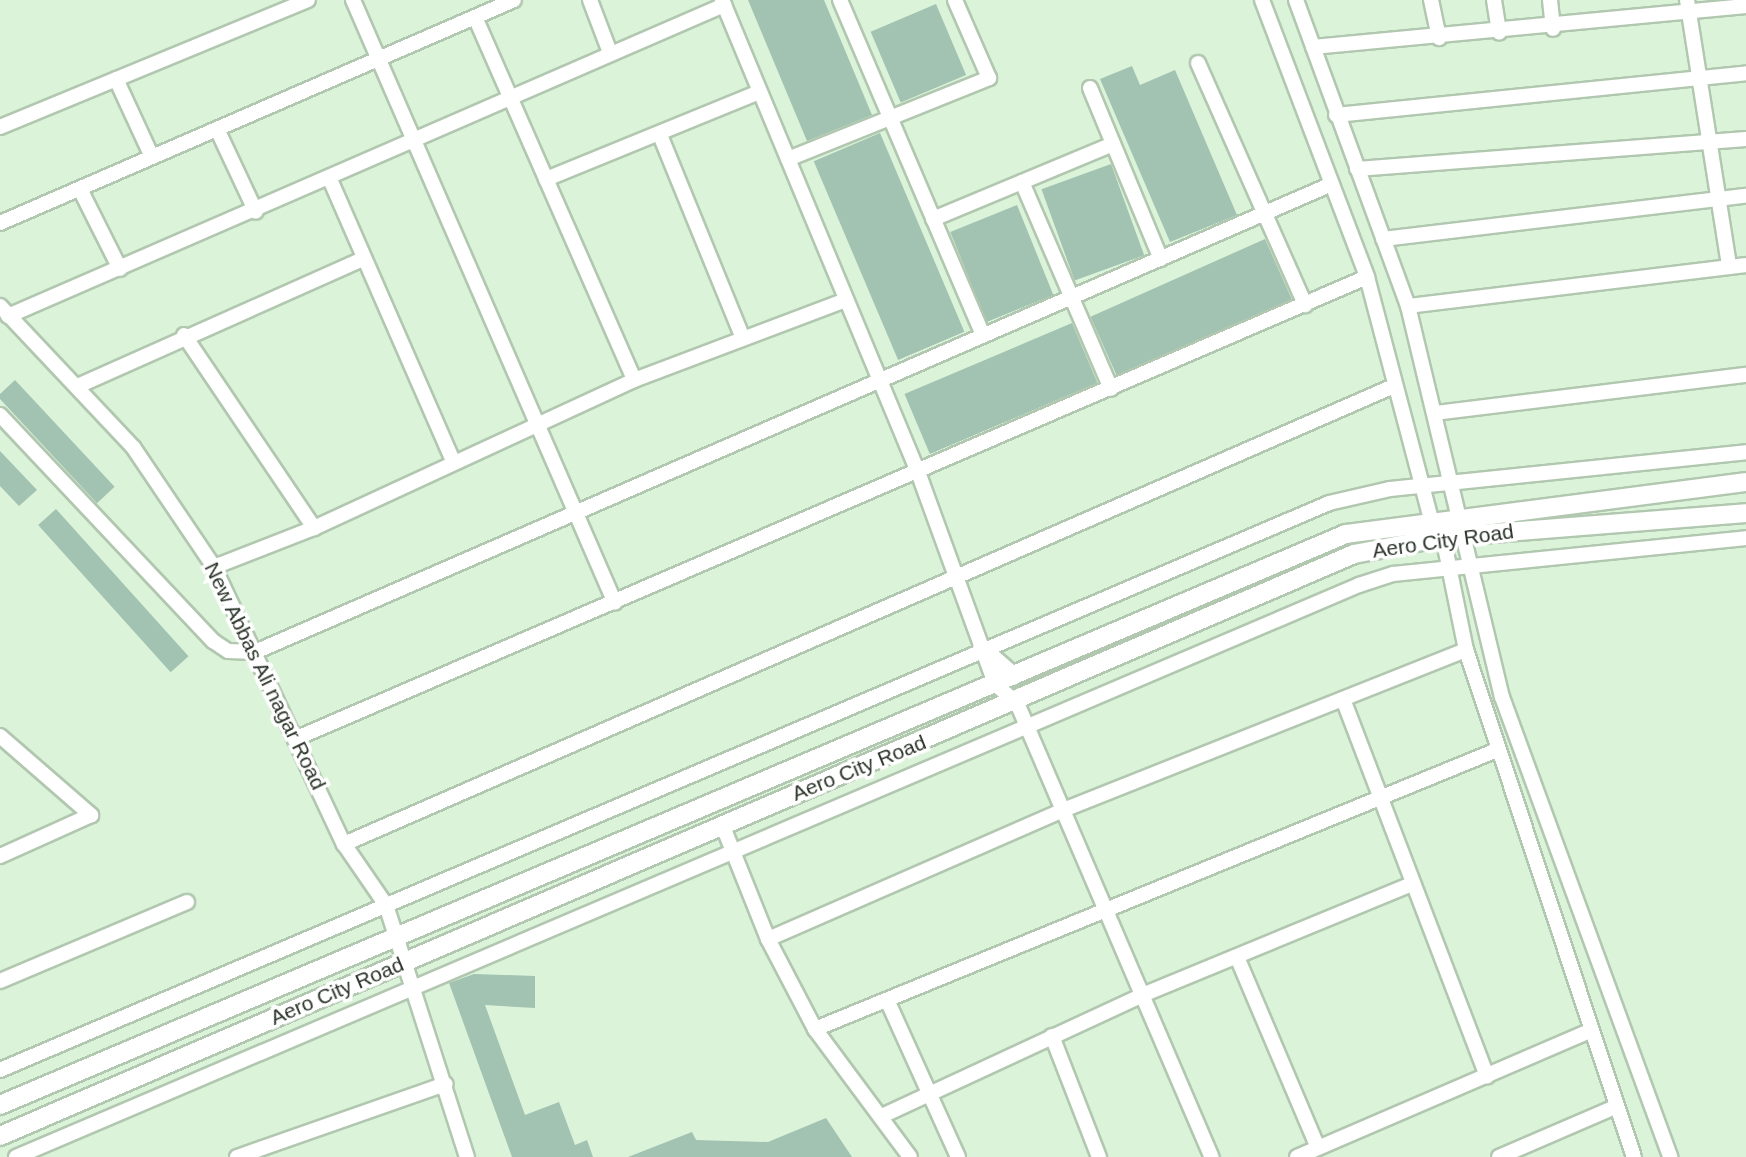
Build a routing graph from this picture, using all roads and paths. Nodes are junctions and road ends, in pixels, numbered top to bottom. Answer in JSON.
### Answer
{"nodes":[{"id":1,"x":308,"y":0,"type":"edge"},
{"id":2,"x":353,"y":0,"type":"edge"},
{"id":3,"x":514,"y":0,"type":"edge"},
{"id":4,"x":590,"y":0,"type":"edge"},
{"id":5,"x":840,"y":0,"type":"edge"},
{"id":6,"x":955,"y":0,"type":"edge"},
{"id":7,"x":1262,"y":0,"type":"edge"},
{"id":8,"x":1296,"y":0,"type":"edge"},
{"id":9,"x":1431,"y":0,"type":"edge"},
{"id":10,"x":1494,"y":0,"type":"edge"},
{"id":11,"x":1550,"y":0,"type":"edge"},
{"id":12,"x":723,"y":2,"type":"edge"},
{"id":13,"x":1746,"y":6,"type":"edge"},
{"id":14,"x":1688,"y":7,"type":"edge"},
{"id":15,"x":475,"y":17,"type":"junction"},
{"id":16,"x":1553,"y":29,"type":"junction"},
{"id":17,"x":1499,"y":33,"type":"junction"},
{"id":18,"x":1439,"y":38,"type":"junction"},
{"id":19,"x":1313,"y":47,"type":"junction"},
{"id":20,"x":609,"y":50,"type":"junction"},
{"id":21,"x":380,"y":62,"type":"junction"},
{"id":22,"x":1198,"y":64,"type":"dead end"},
{"id":23,"x":1746,"y":73,"type":"edge"},
{"id":24,"x":1700,"y":78,"type":"junction"},
{"id":25,"x":116,"y":79,"type":"junction"},
{"id":26,"x":1090,"y":88,"type":"dead end"},
{"id":27,"x":759,"y":92,"type":"junction"},
{"id":28,"x":513,"y":97,"type":"junction"},
{"id":29,"x":1336,"y":115,"type":"junction"},
{"id":30,"x":890,"y":116,"type":"junction"},
{"id":31,"x":0,"y":127,"type":"edge"},
{"id":32,"x":218,"y":131,"type":"junction"},
{"id":33,"x":660,"y":135,"type":"junction"},
{"id":34,"x":416,"y":138,"type":"junction"},
{"id":35,"x":1746,"y":139,"type":"edge"},
{"id":36,"x":1710,"y":143,"type":"junction"},
{"id":37,"x":1113,"y":144,"type":"junction"},
{"id":38,"x":152,"y":157,"type":"junction"},
{"id":39,"x":788,"y":159,"type":"junction"},
{"id":40,"x":1357,"y":169,"type":"junction"},
{"id":41,"x":330,"y":177,"type":"junction"},
{"id":42,"x":546,"y":179,"type":"junction"},
{"id":43,"x":1022,"y":182,"type":"junction"},
{"id":44,"x":1332,"y":184,"type":"junction"},
{"id":45,"x":81,"y":191,"type":"junction"},
{"id":46,"x":1746,"y":196,"type":"edge"},
{"id":47,"x":1718,"y":199,"type":"junction"},
{"id":48,"x":256,"y":212,"type":"junction"},
{"id":49,"x":1263,"y":212,"type":"junction"},
{"id":50,"x":933,"y":219,"type":"junction"},
{"id":51,"x":0,"y":223,"type":"edge"},
{"id":52,"x":1383,"y":239,"type":"junction"},
{"id":53,"x":1161,"y":259,"type":"junction"},
{"id":54,"x":361,"y":260,"type":"junction"},
{"id":55,"x":1746,"y":265,"type":"edge"},
{"id":56,"x":1729,"y":266,"type":"junction"},
{"id":57,"x":120,"y":268,"type":"junction"},
{"id":58,"x":1367,"y":277,"type":"junction"},
{"id":59,"x":1073,"y":298,"type":"junction"},
{"id":60,"x":843,"y":300,"type":"junction"},
{"id":61,"x":1305,"y":305,"type":"junction"},
{"id":62,"x":1408,"y":306,"type":"junction"},
{"id":63,"x":4,"y":311,"type":"edge"},
{"id":64,"x":184,"y":335,"type":"junction"},
{"id":65,"x":983,"y":335,"type":"junction"},
{"id":66,"x":743,"y":336,"type":"junction"},
{"id":67,"x":1746,"y":375,"type":"edge"},
{"id":68,"x":878,"y":379,"type":"junction"},
{"id":69,"x":634,"y":380,"type":"junction"},
{"id":70,"x":80,"y":384,"type":"junction"},
{"id":71,"x":1394,"y":386,"type":"junction"},
{"id":72,"x":1111,"y":389,"type":"junction"},
{"id":73,"x":1436,"y":414,"type":"junction"},
{"id":74,"x":0,"y":415,"type":"edge"},
{"id":75,"x":539,"y":423,"type":"junction"},
{"id":76,"x":1746,"y":452,"type":"edge"},
{"id":77,"x":452,"y":459,"type":"junction"},
{"id":78,"x":918,"y":472,"type":"junction"},
{"id":79,"x":1746,"y":482,"type":"edge"},
{"id":80,"x":1452,"y":484,"type":"junction"},
{"id":81,"x":1422,"y":487,"type":"junction"},
{"id":82,"x":574,"y":510,"type":"junction"},
{"id":83,"x":1746,"y":513,"type":"edge"},
{"id":84,"x":1459,"y":516,"type":"junction"},
{"id":85,"x":1430,"y":519,"type":"junction"},
{"id":86,"x":314,"y":527,"type":"junction"},
{"id":87,"x":1466,"y":535,"type":"junction"},
{"id":88,"x":1443,"y":537,"type":"junction"},
{"id":89,"x":1746,"y":538,"type":"edge"},
{"id":90,"x":214,"y":567,"type":"junction"},
{"id":91,"x":1471,"y":567,"type":"junction"},
{"id":92,"x":1450,"y":569,"type":"junction"},
{"id":93,"x":956,"y":579,"type":"junction"},
{"id":94,"x":615,"y":603,"type":"junction"},
{"id":95,"x":982,"y":649,"type":"junction"},
{"id":96,"x":1466,"y":650,"type":"junction"},
{"id":97,"x":255,"y":652,"type":"junction"},
{"id":98,"x":1013,"y":676,"type":"junction"},
{"id":99,"x":995,"y":684,"type":"junction"},
{"id":100,"x":1343,"y":699,"type":"junction"},
{"id":101,"x":1017,"y":703,"type":"junction"},
{"id":102,"x":1025,"y":723,"type":"junction"},
{"id":103,"x":0,"y":736,"type":"edge"},
{"id":104,"x":297,"y":738,"type":"junction"},
{"id":105,"x":1497,"y":750,"type":"junction"},
{"id":106,"x":1381,"y":798,"type":"junction"},
{"id":107,"x":1061,"y":811,"type":"junction"},
{"id":108,"x":722,"y":824,"type":"junction"},
{"id":109,"x":344,"y":844,"type":"junction"},
{"id":110,"x":730,"y":849,"type":"junction"},
{"id":111,"x":0,"y":856,"type":"edge"},
{"id":112,"x":1412,"y":884,"type":"junction"},
{"id":113,"x":187,"y":902,"type":"dead end"},
{"id":114,"x":386,"y":905,"type":"junction"},
{"id":115,"x":1105,"y":913,"type":"junction"},
{"id":116,"x":396,"y":934,"type":"junction"},
{"id":117,"x":768,"y":939,"type":"junction"},
{"id":118,"x":1237,"y":957,"type":"junction"},
{"id":119,"x":404,"y":961,"type":"junction"},
{"id":120,"x":0,"y":981,"type":"edge"},
{"id":121,"x":415,"y":990,"type":"junction"},
{"id":122,"x":1140,"y":996,"type":"junction"},
{"id":123,"x":888,"y":1002,"type":"junction"},
{"id":124,"x":815,"y":1029,"type":"junction"},
{"id":125,"x":1589,"y":1031,"type":"junction"},
{"id":126,"x":1052,"y":1036,"type":"junction"},
{"id":127,"x":0,"y":1070,"type":"edge"},
{"id":128,"x":1487,"y":1076,"type":"junction"},
{"id":129,"x":446,"y":1084,"type":"junction"},
{"id":130,"x":930,"y":1089,"type":"junction"},
{"id":131,"x":0,"y":1105,"type":"edge"},
{"id":132,"x":1615,"y":1107,"type":"junction"},
{"id":133,"x":882,"y":1116,"type":"junction"},
{"id":134,"x":0,"y":1136,"type":"edge"},
{"id":135,"x":1318,"y":1148,"type":"junction"},
{"id":136,"x":16,"y":1157,"type":"edge"},
{"id":137,"x":237,"y":1157,"type":"edge"},
{"id":138,"x":467,"y":1157,"type":"edge"},
{"id":139,"x":910,"y":1157,"type":"edge"},
{"id":140,"x":958,"y":1157,"type":"edge"},
{"id":141,"x":1099,"y":1157,"type":"edge"},
{"id":142,"x":1212,"y":1157,"type":"edge"},
{"id":143,"x":1297,"y":1157,"type":"edge"},
{"id":144,"x":1499,"y":1157,"type":"edge"},
{"id":145,"x":1634,"y":1157,"type":"edge"},
{"id":146,"x":1670,"y":1157,"type":"edge"}],
"edges":[{"from":1,"to":25,"type":"street"},
{"from":2,"to":21,"type":"street"},
{"from":3,"to":15,"type":"street"},
{"from":4,"to":20,"type":"street"},
{"from":5,"to":30,"type":"street"},
{"from":6,"to":30,"type":"street"},
{"from":7,"to":44,"type":"street"},
{"from":8,"to":19,"type":"street"},
{"from":9,"to":18,"type":"street"},
{"from":10,"to":17,"type":"street"},
{"from":11,"to":16,"type":"street"},
{"from":12,"to":20,"type":"street"},
{"from":12,"to":27,"type":"street"},
{"from":13,"to":14,"type":"street"},
{"from":14,"to":16,"type":"street"},
{"from":14,"to":24,"type":"street"},
{"from":15,"to":21,"type":"street"},
{"from":15,"to":28,"type":"street"},
{"from":16,"to":17,"type":"street"},
{"from":17,"to":18,"type":"street"},
{"from":18,"to":19,"type":"street"},
{"from":19,"to":29,"type":"street"},
{"from":20,"to":28,"type":"street"},
{"from":21,"to":32,"type":"street"},
{"from":21,"to":34,"type":"street"},
{"from":22,"to":49,"type":"street"},
{"from":23,"to":24,"type":"street"},
{"from":24,"to":29,"type":"street"},
{"from":24,"to":36,"type":"street"},
{"from":25,"to":31,"type":"street"},
{"from":25,"to":38,"type":"street"},
{"from":26,"to":37,"type":"street"},
{"from":27,"to":33,"type":"street"},
{"from":27,"to":39,"type":"street"},
{"from":28,"to":34,"type":"street"},
{"from":28,"to":42,"type":"street"},
{"from":29,"to":40,"type":"street"},
{"from":30,"to":39,"type":"street"},
{"from":30,"to":50,"type":"street"},
{"from":32,"to":38,"type":"street"},
{"from":32,"to":48,"type":"street"},
{"from":33,"to":42,"type":"street"},
{"from":33,"to":66,"type":"street"},
{"from":34,"to":41,"type":"street"},
{"from":34,"to":75,"type":"street"},
{"from":35,"to":36,"type":"street"},
{"from":36,"to":40,"type":"street"},
{"from":36,"to":47,"type":"street"},
{"from":37,"to":43,"type":"street"},
{"from":37,"to":53,"type":"street"},
{"from":38,"to":45,"type":"street"},
{"from":39,"to":60,"type":"street"},
{"from":40,"to":52,"type":"street"},
{"from":41,"to":48,"type":"street"},
{"from":41,"to":54,"type":"street"},
{"from":42,"to":69,"type":"street"},
{"from":43,"to":50,"type":"street"},
{"from":43,"to":59,"type":"street"},
{"from":44,"to":49,"type":"street"},
{"from":44,"to":58,"type":"street"},
{"from":45,"to":51,"type":"street"},
{"from":45,"to":57,"type":"street"},
{"from":46,"to":47,"type":"street"},
{"from":47,"to":52,"type":"street"},
{"from":47,"to":56,"type":"street"},
{"from":48,"to":57,"type":"street"},
{"from":49,"to":53,"type":"street"},
{"from":49,"to":61,"type":"street"},
{"from":50,"to":65,"type":"street"},
{"from":52,"to":62,"type":"street"},
{"from":53,"to":59,"type":"street"},
{"from":54,"to":64,"type":"street"},
{"from":54,"to":77,"type":"street"},
{"from":55,"to":56,"type":"street"},
{"from":56,"to":62,"type":"street"},
{"from":57,"to":63,"type":"street"},
{"from":58,"to":61,"type":"street"},
{"from":58,"to":71,"type":"street"},
{"from":59,"to":65,"type":"street"},
{"from":59,"to":72,"type":"street"},
{"from":60,"to":66,"type":"street"},
{"from":60,"to":68,"type":"street"},
{"from":61,"to":72,"type":"street"},
{"from":62,"to":73,"type":"street"},
{"from":63,"to":70,"type":"street","name":"New Abbas Ali nagar Road"},
{"from":64,"to":70,"type":"street"},
{"from":64,"to":86,"type":"street"},
{"from":65,"to":68,"type":"street"},
{"from":66,"to":69,"type":"street"},
{"from":67,"to":73,"type":"street"},
{"from":68,"to":78,"type":"street"},
{"from":68,"to":82,"type":"street"},
{"from":69,"to":75,"type":"street"},
{"from":70,"to":90,"type":"street","name":"New Abbas Ali nagar Road"},
{"from":71,"to":81,"type":"street"},
{"from":71,"to":93,"type":"street"},
{"from":72,"to":78,"type":"street"},
{"from":73,"to":80,"type":"street"},
{"from":74,"to":97,"type":"street"},
{"from":75,"to":77,"type":"street"},
{"from":75,"to":82,"type":"street"},
{"from":76,"to":80,"type":"street"},
{"from":77,"to":86,"type":"street"},
{"from":78,"to":93,"type":"street"},
{"from":78,"to":94,"type":"street"},
{"from":79,"to":84,"type":"street","name":"Aero City Road"},
{"from":80,"to":81,"type":"street"},
{"from":80,"to":84,"type":"street"},
{"from":81,"to":85,"type":"street"},
{"from":81,"to":95,"type":"street"},
{"from":82,"to":94,"type":"street"},
{"from":82,"to":97,"type":"street"},
{"from":83,"to":87,"type":"street","name":"Aero City Road"},
{"from":84,"to":85,"type":"street","name":"Aero City Road"},
{"from":84,"to":87,"type":"street"},
{"from":85,"to":88,"type":"street"},
{"from":85,"to":98,"type":"street","name":"Aero City Road"},
{"from":86,"to":90,"type":"street"},
{"from":87,"to":88,"type":"street","name":"Aero City Road"},
{"from":87,"to":91,"type":"street"},
{"from":88,"to":92,"type":"street"},
{"from":88,"to":101,"type":"street","name":"Aero City Road"},
{"from":89,"to":91,"type":"street"},
{"from":90,"to":97,"type":"street","name":"New Abbas Ali nagar Road"},
{"from":91,"to":92,"type":"street"},
{"from":91,"to":146,"type":"street"},
{"from":92,"to":96,"type":"street"},
{"from":92,"to":102,"type":"street"},
{"from":93,"to":95,"type":"street"},
{"from":93,"to":109,"type":"street"},
{"from":94,"to":104,"type":"street"},
{"from":95,"to":98,"type":"street"},
{"from":95,"to":99,"type":"street"},
{"from":95,"to":114,"type":"street"},
{"from":96,"to":100,"type":"street"},
{"from":96,"to":105,"type":"street"},
{"from":97,"to":104,"type":"street","name":"New Abbas Ali nagar Road"},
{"from":98,"to":99,"type":"street","name":"Aero City Road"},
{"from":99,"to":101,"type":"street"},
{"from":99,"to":116,"type":"street","name":"Aero City Road"},
{"from":100,"to":106,"type":"street"},
{"from":100,"to":107,"type":"street"},
{"from":101,"to":102,"type":"street"},
{"from":101,"to":108,"type":"street","name":"Aero City Road"},
{"from":102,"to":107,"type":"street"},
{"from":102,"to":110,"type":"street"},
{"from":103,"to":111,"type":"street"},
{"from":104,"to":109,"type":"street","name":"New Abbas Ali nagar Road"},
{"from":105,"to":106,"type":"street"},
{"from":105,"to":125,"type":"street"},
{"from":106,"to":112,"type":"street"},
{"from":106,"to":115,"type":"street"},
{"from":107,"to":115,"type":"street"},
{"from":107,"to":117,"type":"street"},
{"from":108,"to":110,"type":"street"},
{"from":108,"to":119,"type":"street","name":"Aero City Road"},
{"from":109,"to":114,"type":"street","name":"New Abbas Ali nagar Road"},
{"from":110,"to":117,"type":"street"},
{"from":110,"to":121,"type":"street"},
{"from":112,"to":118,"type":"street"},
{"from":112,"to":128,"type":"street"},
{"from":113,"to":120,"type":"street"},
{"from":114,"to":116,"type":"street","name":"New Abbas Ali nagar Road"},
{"from":114,"to":127,"type":"street"},
{"from":115,"to":122,"type":"street"},
{"from":115,"to":123,"type":"street"},
{"from":116,"to":119,"type":"street","name":"New Abbas Ali nagar Road"},
{"from":116,"to":131,"type":"street","name":"Aero City Road"},
{"from":117,"to":124,"type":"street"},
{"from":118,"to":122,"type":"street"},
{"from":118,"to":135,"type":"street"},
{"from":119,"to":121,"type":"street"},
{"from":119,"to":134,"type":"street","name":"Aero City Road"},
{"from":121,"to":129,"type":"street"},
{"from":121,"to":136,"type":"street"},
{"from":122,"to":126,"type":"street"},
{"from":122,"to":142,"type":"street"},
{"from":123,"to":124,"type":"street"},
{"from":123,"to":130,"type":"street"},
{"from":124,"to":133,"type":"street"},
{"from":125,"to":128,"type":"street"},
{"from":125,"to":132,"type":"street"},
{"from":126,"to":130,"type":"street"},
{"from":126,"to":141,"type":"street"},
{"from":128,"to":135,"type":"street"},
{"from":129,"to":137,"type":"street"},
{"from":129,"to":138,"type":"street"},
{"from":130,"to":133,"type":"street"},
{"from":130,"to":140,"type":"street"},
{"from":132,"to":144,"type":"street"},
{"from":132,"to":145,"type":"street"},
{"from":133,"to":139,"type":"street"},
{"from":135,"to":143,"type":"street"}]}
